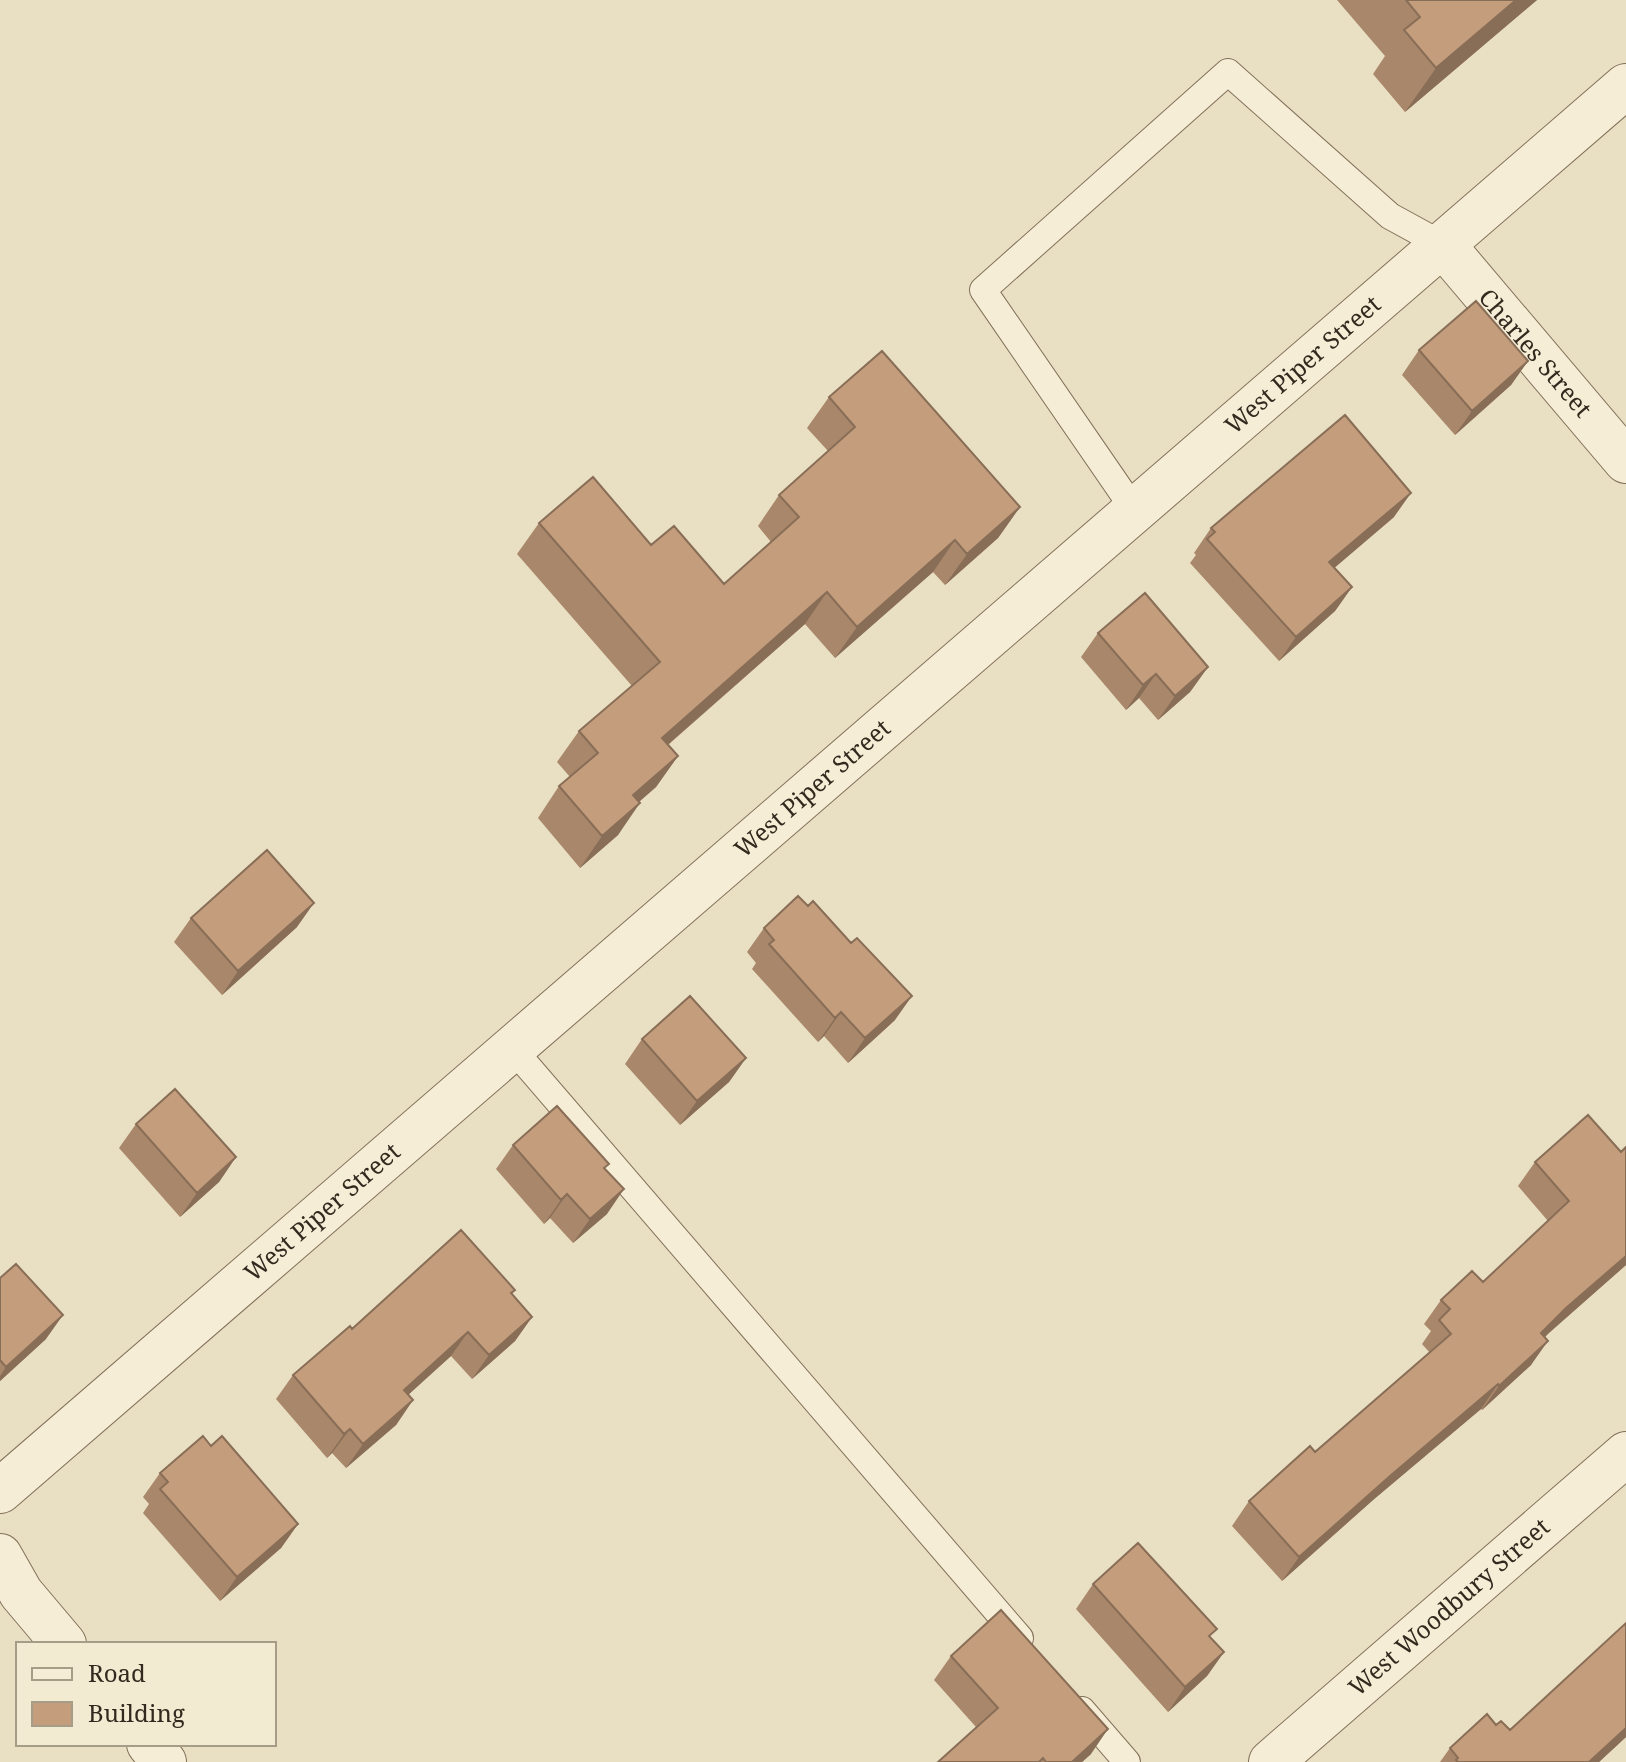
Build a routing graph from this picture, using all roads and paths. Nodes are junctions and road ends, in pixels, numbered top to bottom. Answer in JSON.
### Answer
{"nodes":[{"id":1,"x":1626,"y":86,"type":"edge"},
{"id":2,"x":1443,"y":245,"type":"junction"},
{"id":3,"x":1626,"y":461,"type":"edge"},
{"id":4,"x":1135,"y":511,"type":"junction"},
{"id":5,"x":512,"y":1048,"type":"junction"},
{"id":6,"x":1626,"y":1454,"type":"edge"},
{"id":7,"x":0,"y":1491,"type":"edge"},
{"id":8,"x":0,"y":1556,"type":"edge"},
{"id":9,"x":62,"y":1642,"type":"edge"},
{"id":10,"x":1033,"y":1653,"type":"edge"},
{"id":11,"x":1064,"y":1689,"type":"edge"},
{"id":12,"x":151,"y":1746,"type":"edge"},
{"id":13,"x":164,"y":1762,"type":"edge"},
{"id":14,"x":1127,"y":1762,"type":"edge"},
{"id":15,"x":1271,"y":1762,"type":"edge"}],
"edges":[{"from":1,"to":2,"type":"street","name":"West Piper Street"},
{"from":2,"to":3,"type":"street","name":"Charles Street"},
{"from":2,"to":4,"type":"street","name":"West Piper Street"},
{"from":2,"to":4,"type":"lane"},
{"from":4,"to":5,"type":"street","name":"West Piper Street"},
{"from":5,"to":7,"type":"street","name":"West Piper Street"},
{"from":5,"to":10,"type":"lane"},
{"from":6,"to":15,"type":"street","name":"West Woodbury Street"},
{"from":8,"to":9,"type":"street"},
{"from":11,"to":14,"type":"lane"},
{"from":12,"to":13,"type":"street"}]}
